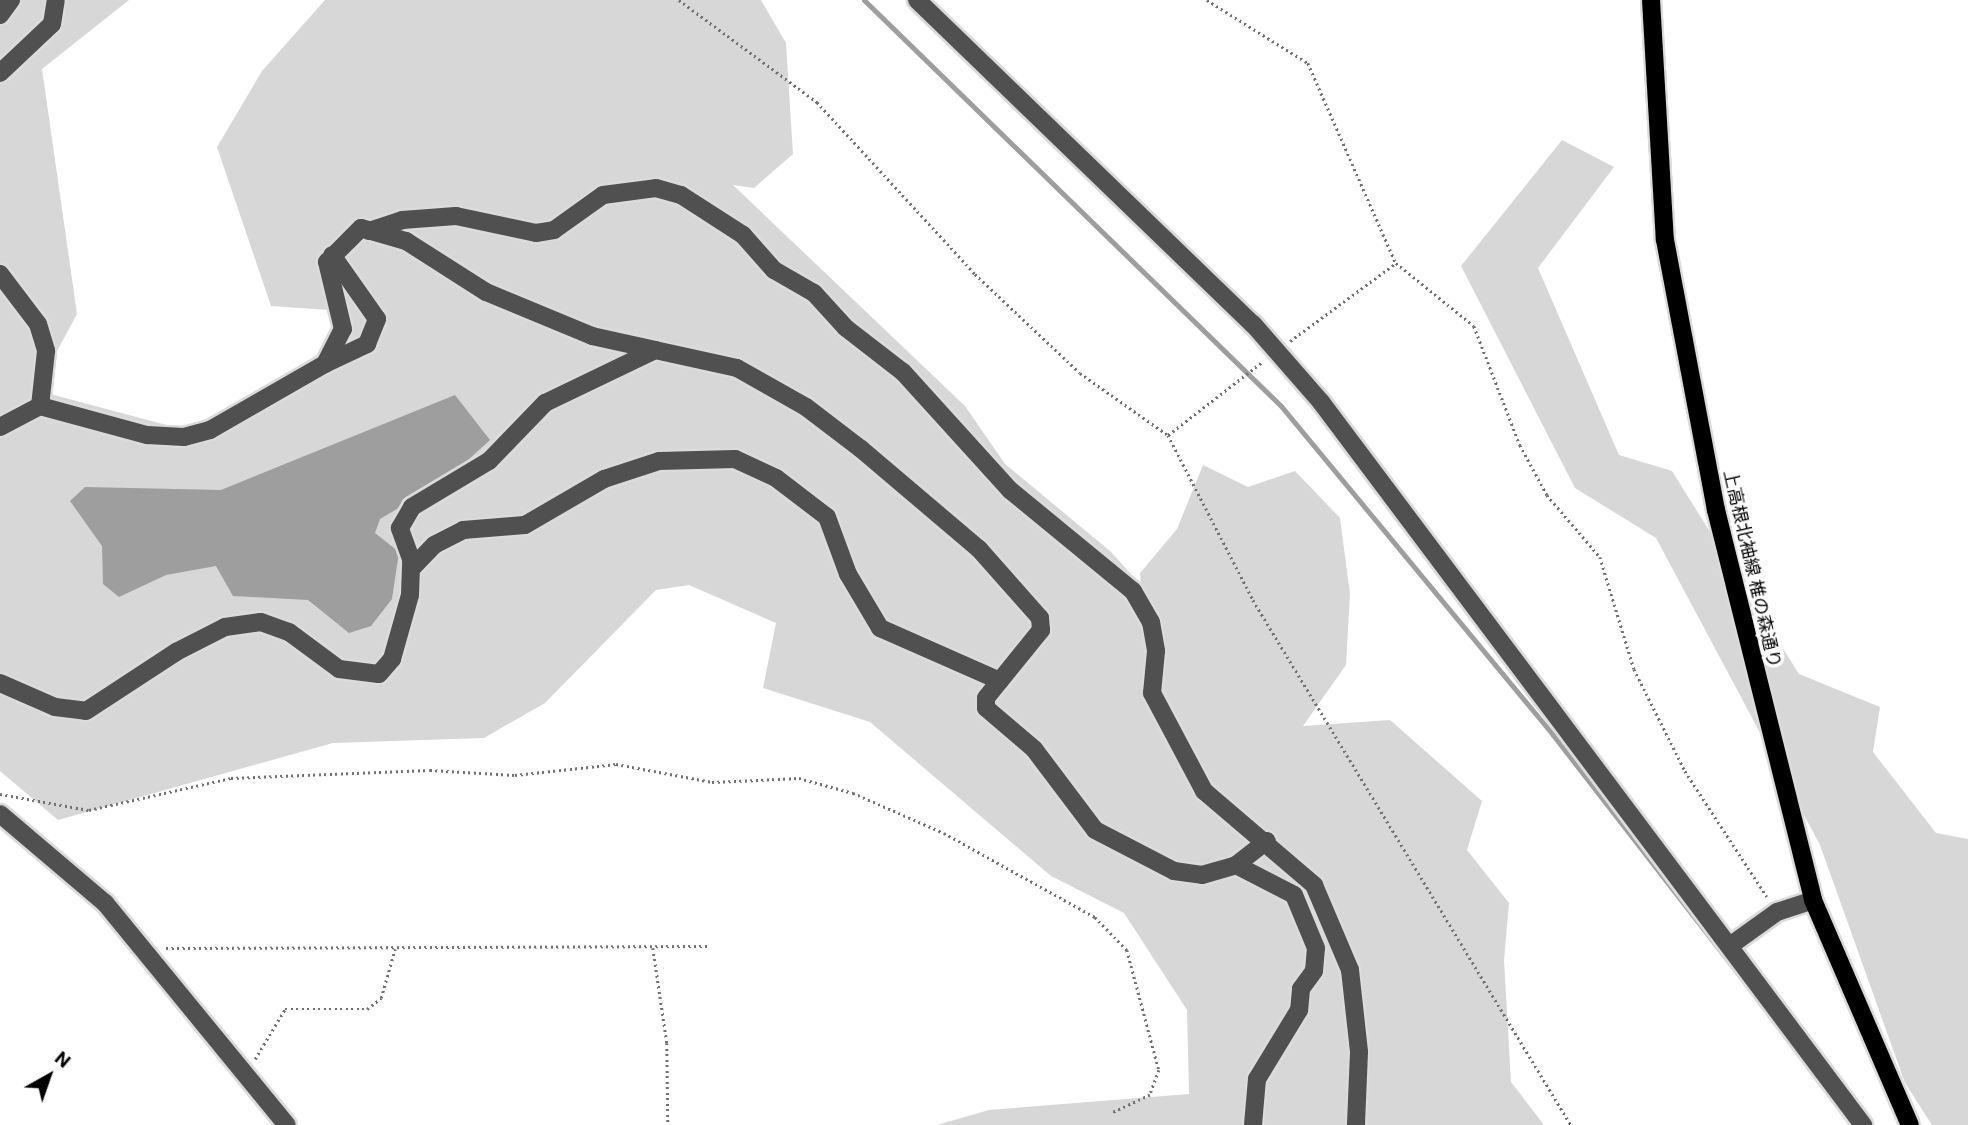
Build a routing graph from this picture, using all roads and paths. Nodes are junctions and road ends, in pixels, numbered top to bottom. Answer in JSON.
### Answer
{"nodes":[{"id":1,"x":11,"y":0,"type":"edge"},
{"id":2,"x":56,"y":0,"type":"edge"},
{"id":3,"x":680,"y":0,"type":"edge"},
{"id":4,"x":917,"y":0,"type":"edge"},
{"id":5,"x":1207,"y":0,"type":"edge"},
{"id":6,"x":1651,"y":0,"type":"edge"},
{"id":7,"x":0,"y":15,"type":"edge"},
{"id":8,"x":0,"y":74,"type":"edge"},
{"id":9,"x":369,"y":231,"type":"junction"},
{"id":10,"x":332,"y":255,"type":"junction"},
{"id":11,"x":1396,"y":262,"type":"junction"},
{"id":12,"x":0,"y":274,"type":"edge"},
{"id":13,"x":655,"y":350,"type":"junction"},
{"id":14,"x":1276,"y":352,"type":"junction"},
{"id":15,"x":325,"y":364,"type":"junction"},
{"id":16,"x":40,"y":406,"type":"junction"},
{"id":17,"x":0,"y":427,"type":"edge"},
{"id":18,"x":1168,"y":435,"type":"junction"},
{"id":19,"x":411,"y":569,"type":"junction"},
{"id":20,"x":1000,"y":681,"type":"junction"},
{"id":21,"x":0,"y":683,"type":"edge"},
{"id":22,"x":0,"y":794,"type":"edge"},
{"id":23,"x":0,"y":814,"type":"edge"},
{"id":24,"x":1267,"y":841,"type":"junction"},
{"id":25,"x":1236,"y":865,"type":"junction"},
{"id":26,"x":1813,"y":901,"type":"junction"},
{"id":27,"x":1777,"y":912,"type":"junction"},
{"id":28,"x":1731,"y":945,"type":"junction"},
{"id":29,"x":710,"y":946,"type":"dead end"},
{"id":30,"x":142,"y":948,"type":"junction"},
{"id":31,"x":395,"y":948,"type":"junction"},
{"id":32,"x":653,"y":948,"type":"junction"},
{"id":33,"x":244,"y":1073,"type":"junction"},
{"id":34,"x":1112,"y":1112,"type":"dead end"},
{"id":35,"x":287,"y":1125,"type":"edge"},
{"id":36,"x":668,"y":1125,"type":"edge"},
{"id":37,"x":1252,"y":1125,"type":"edge"},
{"id":38,"x":1356,"y":1125,"type":"edge"},
{"id":39,"x":1571,"y":1125,"type":"edge"},
{"id":40,"x":1863,"y":1125,"type":"edge"},
{"id":41,"x":1910,"y":1125,"type":"edge"}],
"edges":[{"from":1,"to":7,"type":"street"},
{"from":2,"to":8,"type":"street"},
{"from":3,"to":18,"type":"path"},
{"from":4,"to":14,"type":"street"},
{"from":5,"to":11,"type":"path"},
{"from":6,"to":26,"type":"main road","name":"上高根北袖線 椎の森通り"},
{"from":9,"to":10,"type":"street"},
{"from":9,"to":13,"type":"street"},
{"from":9,"to":24,"type":"street"},
{"from":10,"to":15,"type":"street"},
{"from":10,"to":15,"type":"street"},
{"from":11,"to":14,"type":"path"},
{"from":11,"to":27,"type":"path"},
{"from":12,"to":16,"type":"street"},
{"from":13,"to":19,"type":"street"},
{"from":13,"to":20,"type":"street"},
{"from":14,"to":18,"type":"path"},
{"from":14,"to":28,"type":"street"},
{"from":15,"to":16,"type":"street"},
{"from":16,"to":17,"type":"street"},
{"from":18,"to":39,"type":"path"},
{"from":19,"to":20,"type":"street"},
{"from":19,"to":21,"type":"street"},
{"from":20,"to":25,"type":"street"},
{"from":22,"to":34,"type":"path"},
{"from":23,"to":30,"type":"street"},
{"from":24,"to":25,"type":"street"},
{"from":24,"to":38,"type":"street"},
{"from":25,"to":37,"type":"street"},
{"from":26,"to":27,"type":"street"},
{"from":26,"to":41,"type":"main road","name":"上高根北袖線 椎の森通り"},
{"from":27,"to":28,"type":"street"},
{"from":28,"to":40,"type":"street"},
{"from":29,"to":32,"type":"path"},
{"from":30,"to":31,"type":"path"},
{"from":30,"to":33,"type":"street"},
{"from":31,"to":32,"type":"path"},
{"from":31,"to":33,"type":"path"},
{"from":32,"to":36,"type":"path"},
{"from":33,"to":35,"type":"street"}]}
